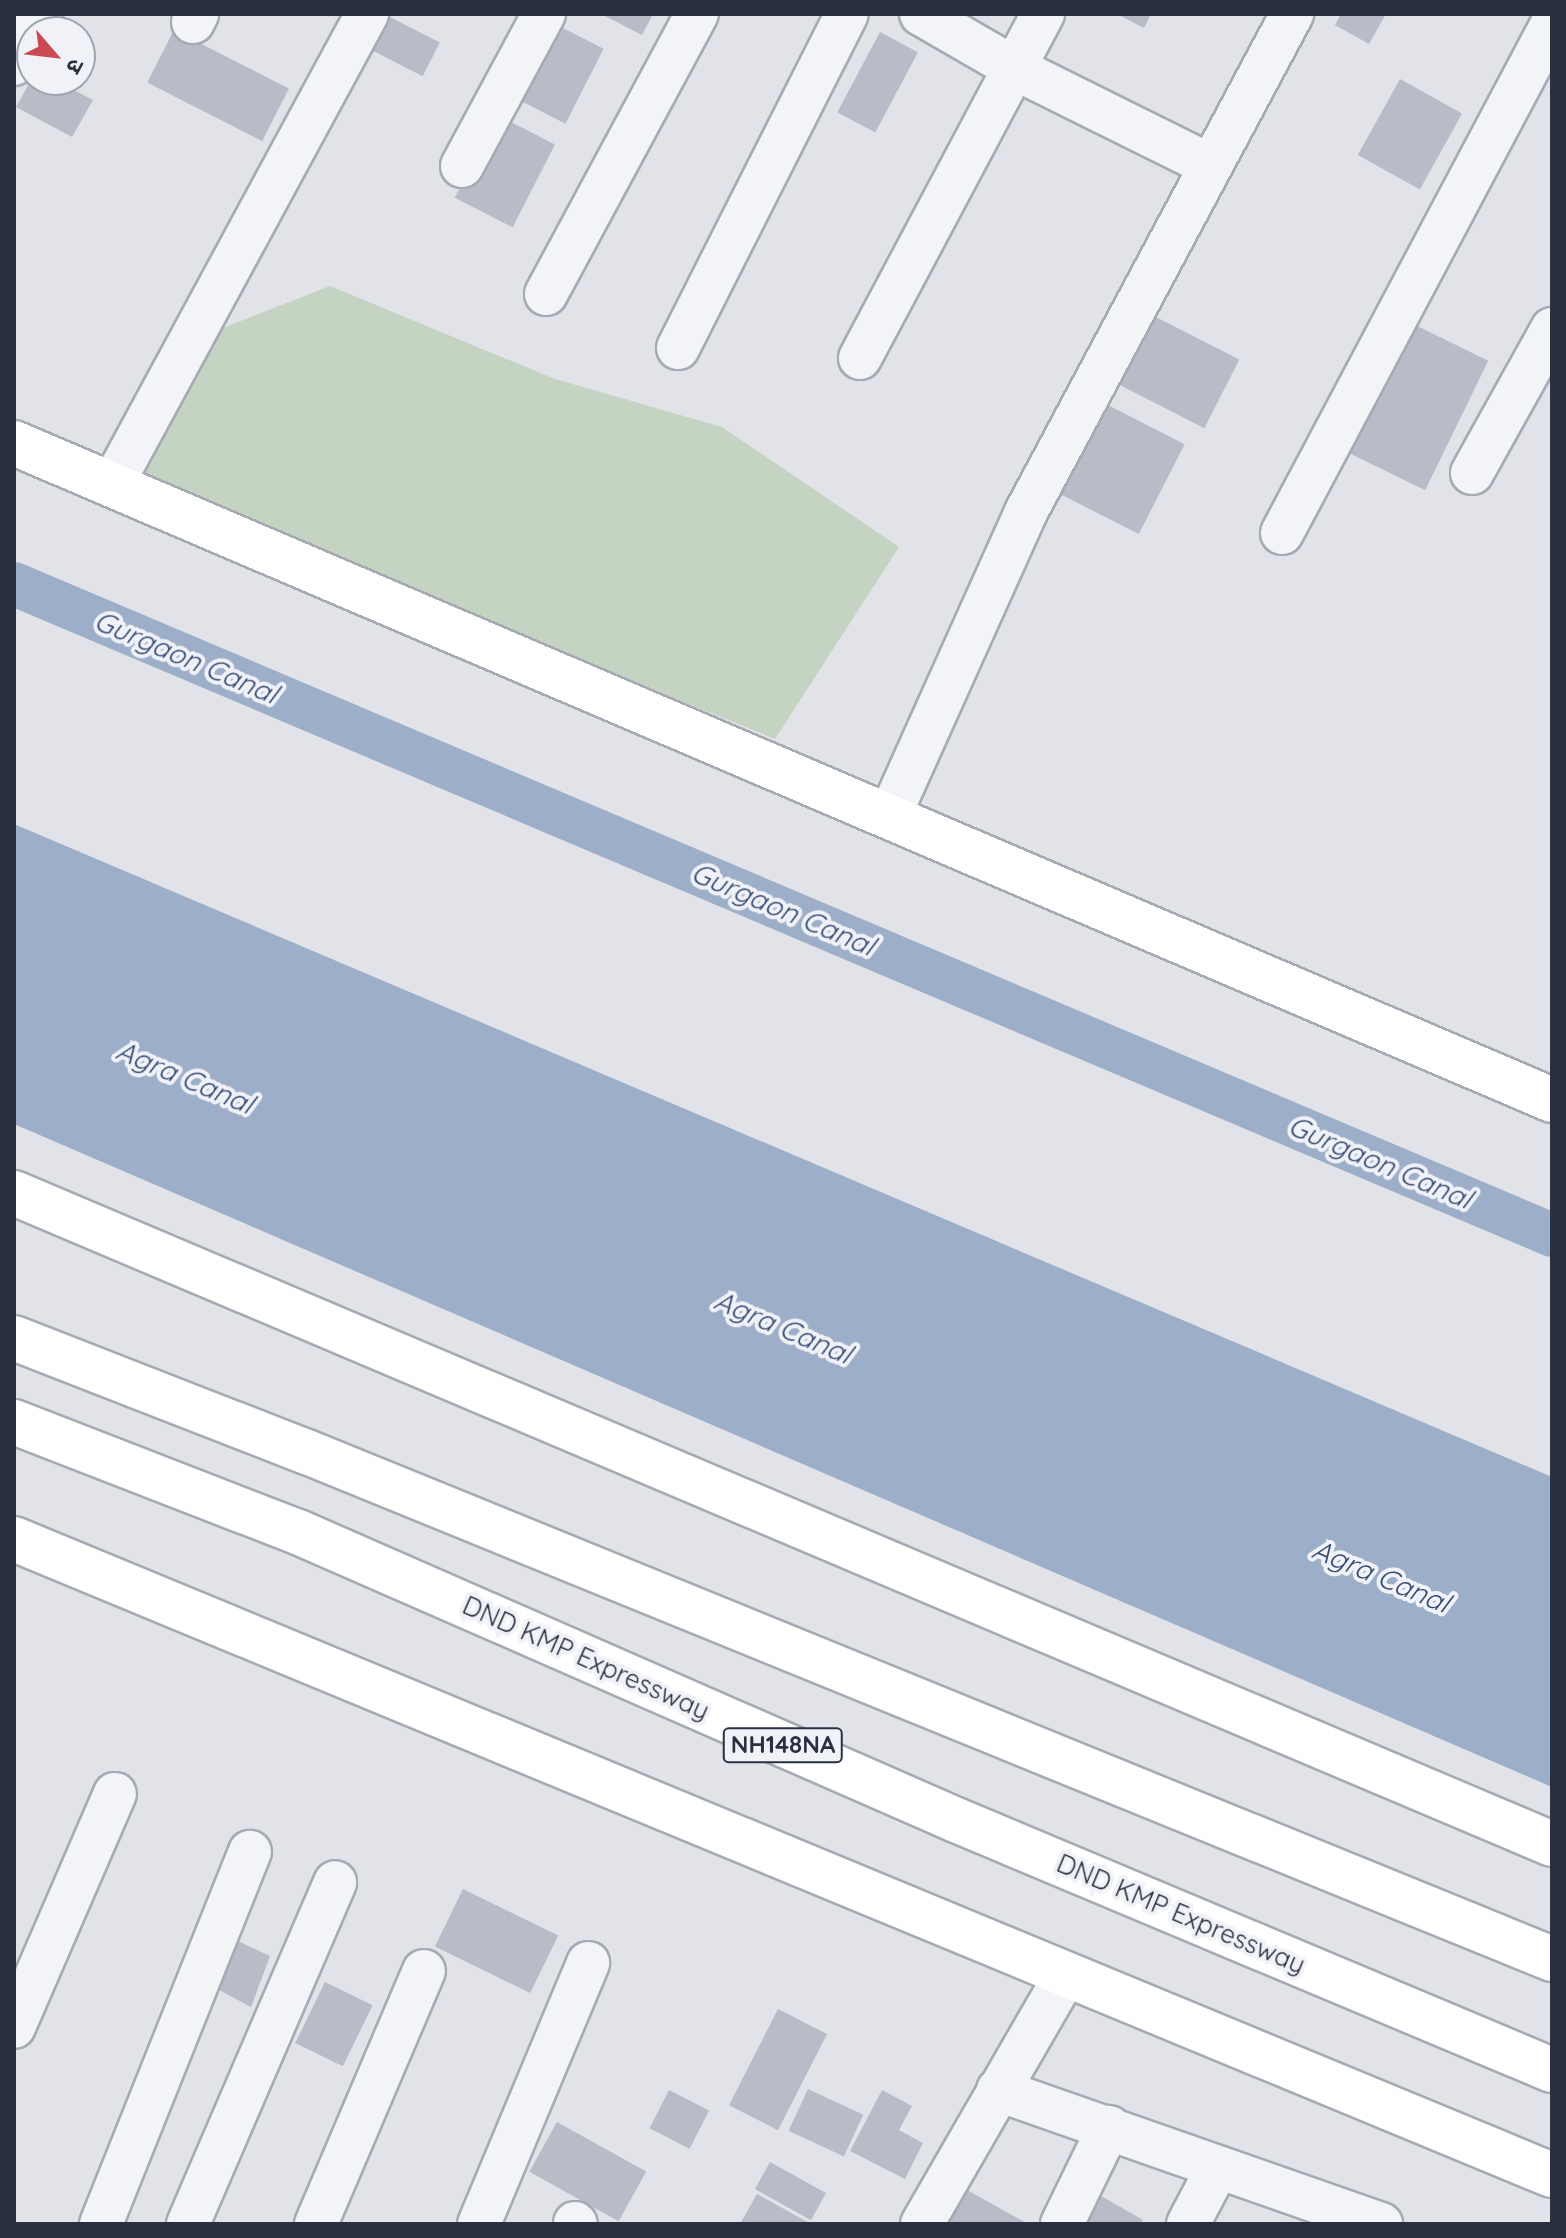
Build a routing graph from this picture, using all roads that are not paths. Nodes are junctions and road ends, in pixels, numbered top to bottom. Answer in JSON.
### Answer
{"nodes":[{"id":1,"x":41,"y":14,"type":"edge"},
{"id":2,"x":367,"y":14,"type":"edge"},
{"id":3,"x":544,"y":14,"type":"edge"},
{"id":4,"x":697,"y":14,"type":"edge"},
{"id":5,"x":847,"y":14,"type":"edge"},
{"id":6,"x":921,"y":14,"type":"edge"},
{"id":7,"x":1043,"y":14,"type":"edge"},
{"id":8,"x":1292,"y":14,"type":"edge"},
{"id":9,"x":1552,"y":24,"type":"edge"},
{"id":10,"x":14,"y":64,"type":"edge"},
{"id":11,"x":1014,"y":68,"type":"junction"},
{"id":12,"x":1209,"y":165,"type":"junction"},
{"id":13,"x":462,"y":166,"type":"dead end"},
{"id":14,"x":546,"y":294,"type":"dead end"},
{"id":15,"x":1552,"y":329,"type":"edge"},
{"id":16,"x":678,"y":348,"type":"dead end"},
{"id":17,"x":860,"y":358,"type":"dead end"},
{"id":18,"x":14,"y":443,"type":"edge"},
{"id":19,"x":1472,"y":473,"type":"dead end"},
{"id":20,"x":112,"y":485,"type":"junction"},
{"id":21,"x":1282,"y":533,"type":"dead end"},
{"id":22,"x":889,"y":817,"type":"junction"},
{"id":23,"x":1552,"y":1100,"type":"edge"},
{"id":24,"x":14,"y":1193,"type":"edge"},
{"id":25,"x":14,"y":1338,"type":"edge"},
{"id":26,"x":14,"y":1422,"type":"edge"},
{"id":27,"x":14,"y":1539,"type":"edge"},
{"id":28,"x":115,"y":1794,"type":"dead end"},
{"id":29,"x":1552,"y":1844,"type":"edge"},
{"id":30,"x":250,"y":1852,"type":"dead end"},
{"id":31,"x":335,"y":1882,"type":"dead end"},
{"id":32,"x":1552,"y":1959,"type":"edge"},
{"id":33,"x":588,"y":1963,"type":"dead end"},
{"id":34,"x":424,"y":1971,"type":"dead end"},
{"id":35,"x":1066,"y":1975,"type":"junction"},
{"id":36,"x":14,"y":2027,"type":"edge"},
{"id":37,"x":1552,"y":2070,"type":"edge"},
{"id":38,"x":998,"y":2090,"type":"junction"},
{"id":39,"x":1109,"y":2127,"type":"junction"},
{"id":40,"x":1218,"y":2167,"type":"junction"},
{"id":41,"x":1552,"y":2175,"type":"edge"},
{"id":42,"x":101,"y":2224,"type":"edge"},
{"id":43,"x":188,"y":2224,"type":"edge"},
{"id":44,"x":316,"y":2224,"type":"edge"},
{"id":45,"x":479,"y":2224,"type":"edge"},
{"id":46,"x":922,"y":2224,"type":"edge"},
{"id":47,"x":1062,"y":2224,"type":"edge"},
{"id":48,"x":1188,"y":2224,"type":"edge"},
{"id":49,"x":1381,"y":2224,"type":"edge"}],
"edges":[{"from":1,"to":10,"type":"street"},
{"from":2,"to":20,"type":"street"},
{"from":3,"to":13,"type":"street"},
{"from":4,"to":14,"type":"street"},
{"from":5,"to":16,"type":"street"},
{"from":6,"to":11,"type":"street"},
{"from":7,"to":11,"type":"street"},
{"from":8,"to":12,"type":"street"},
{"from":9,"to":21,"type":"street"},
{"from":11,"to":12,"type":"street"},
{"from":11,"to":17,"type":"street"},
{"from":12,"to":22,"type":"street"},
{"from":15,"to":19,"type":"street"},
{"from":18,"to":20,"type":"main road"},
{"from":20,"to":22,"type":"main road"},
{"from":22,"to":23,"type":"main road"},
{"from":24,"to":29,"type":"main road"},
{"from":25,"to":32,"type":"main road"},
{"from":26,"to":37,"type":"main road","name":"DND KMP Expressway","number":"NH148NA"},
{"from":27,"to":35,"type":"main road"},
{"from":28,"to":36,"type":"street"},
{"from":30,"to":42,"type":"street"},
{"from":31,"to":43,"type":"street"},
{"from":33,"to":45,"type":"street"},
{"from":34,"to":44,"type":"street"},
{"from":35,"to":38,"type":"street"},
{"from":35,"to":41,"type":"main road"},
{"from":38,"to":39,"type":"street"},
{"from":38,"to":46,"type":"street"},
{"from":39,"to":40,"type":"street"},
{"from":39,"to":47,"type":"street"},
{"from":40,"to":48,"type":"street"},
{"from":40,"to":49,"type":"street"}]}
